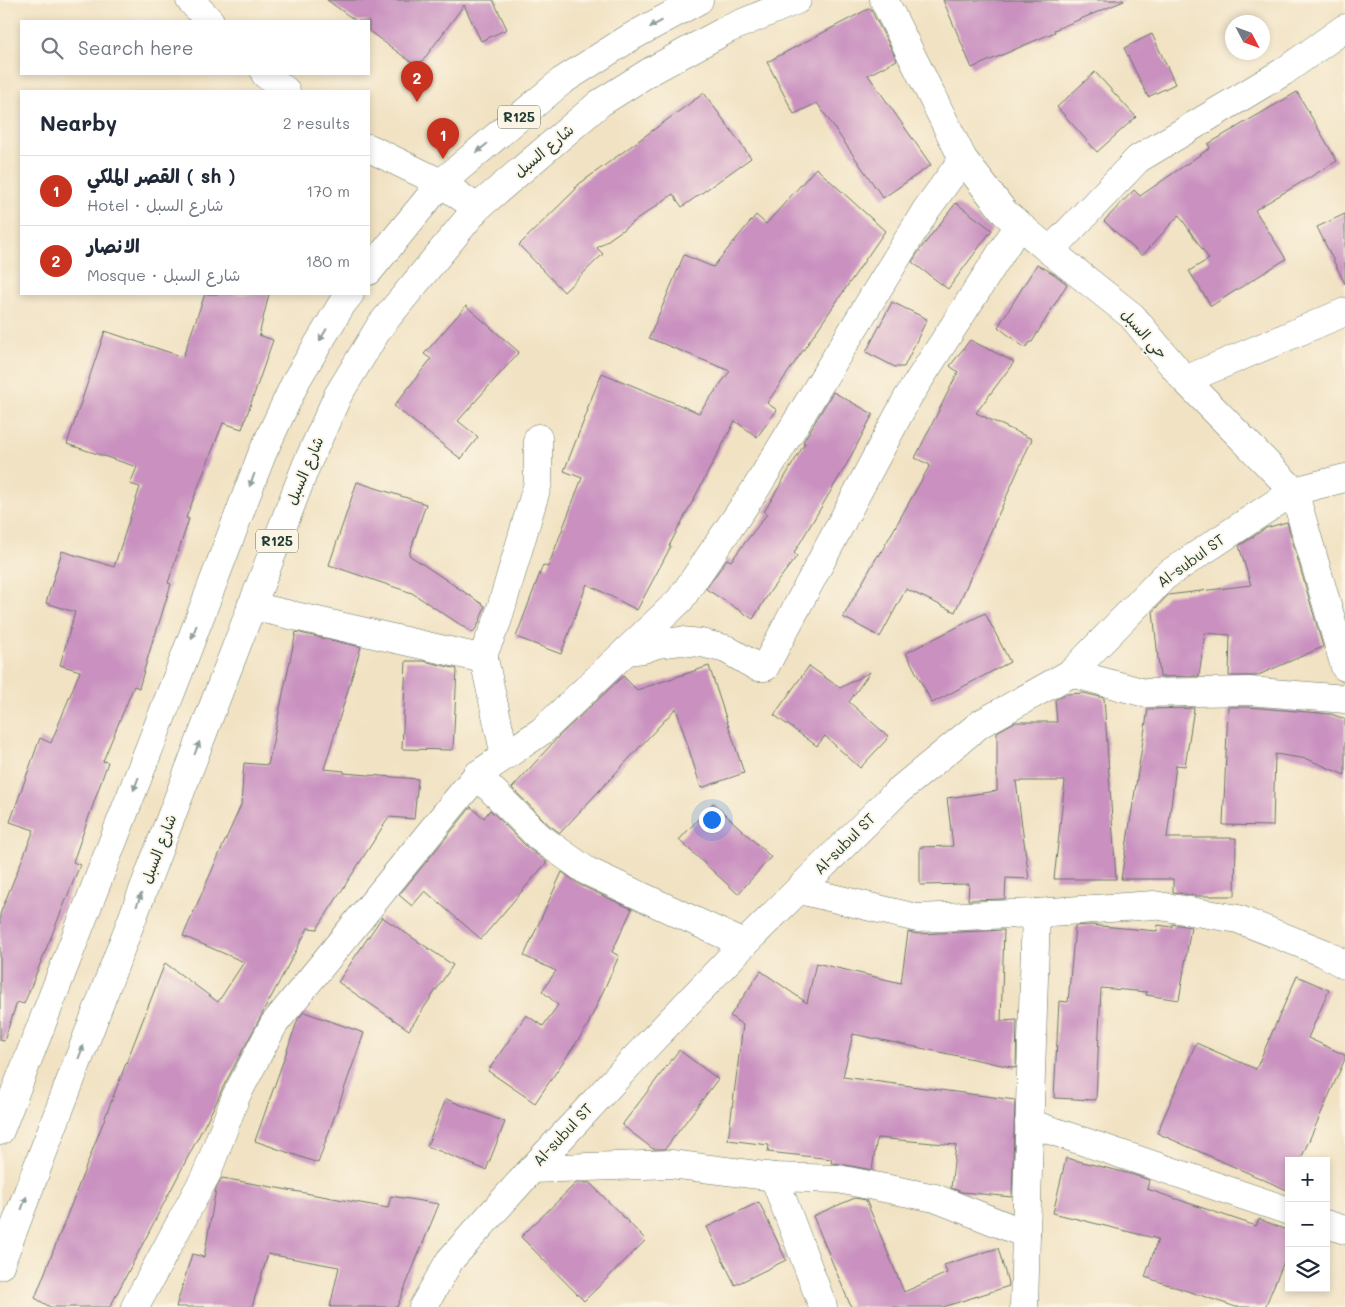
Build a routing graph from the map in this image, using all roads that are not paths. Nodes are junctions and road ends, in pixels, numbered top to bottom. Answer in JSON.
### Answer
{"nodes":[{"id":1,"x":190,"y":0,"type":"edge"},
{"id":2,"x":699,"y":0,"type":"edge"},
{"id":3,"x":797,"y":0,"type":"edge"},
{"id":4,"x":884,"y":0,"type":"edge"},
{"id":5,"x":209,"y":20,"type":"edge"},
{"id":6,"x":1345,"y":28,"type":"edge"},
{"id":7,"x":266,"y":75,"type":"edge"},
{"id":8,"x":285,"y":90,"type":"edge"},
{"id":9,"x":370,"y":148,"type":"edge"},
{"id":10,"x":963,"y":160,"type":"junction"},
{"id":11,"x":441,"y":182,"type":"junction"},
{"id":12,"x":477,"y":208,"type":"junction"},
{"id":13,"x":1019,"y":225,"type":"junction"},
{"id":14,"x":1050,"y":251,"type":"junction"},
{"id":15,"x":370,"y":270,"type":"edge"},
{"id":16,"x":349,"y":295,"type":"edge"},
{"id":17,"x":1345,"y":312,"type":"edge"},
{"id":18,"x":1185,"y":380,"type":"junction"},
{"id":19,"x":538,"y":438,"type":"dead end"},
{"id":20,"x":1345,"y":478,"type":"edge"},
{"id":21,"x":1294,"y":490,"type":"junction"},
{"id":22,"x":251,"y":606,"type":"junction"},
{"id":23,"x":627,"y":651,"type":"junction"},
{"id":24,"x":484,"y":659,"type":"junction"},
{"id":25,"x":1345,"y":667,"type":"edge"},
{"id":26,"x":1071,"y":673,"type":"junction"},
{"id":27,"x":1345,"y":699,"type":"edge"},
{"id":28,"x":505,"y":756,"type":"junction"},
{"id":29,"x":477,"y":775,"type":"junction"},
{"id":30,"x":799,"y":890,"type":"junction"},
{"id":31,"x":1036,"y":912,"type":"junction"},
{"id":32,"x":744,"y":944,"type":"junction"},
{"id":33,"x":1345,"y":965,"type":"edge"},
{"id":34,"x":1029,"y":1123,"type":"junction"},
{"id":35,"x":0,"y":1131,"type":"edge"},
{"id":36,"x":532,"y":1169,"type":"junction"},
{"id":37,"x":774,"y":1177,"type":"junction"},
{"id":38,"x":1285,"y":1210,"type":"edge"},
{"id":39,"x":1330,"y":1225,"type":"edge"},
{"id":40,"x":1345,"y":1230,"type":"edge"},
{"id":41,"x":1026,"y":1234,"type":"junction"},
{"id":42,"x":0,"y":1265,"type":"edge"},
{"id":43,"x":135,"y":1307,"type":"edge"},
{"id":44,"x":423,"y":1307,"type":"edge"},
{"id":45,"x":823,"y":1307,"type":"edge"},
{"id":46,"x":1024,"y":1307,"type":"edge"}],
"edges":[{"from":1,"to":5,"type":"street"},
{"from":2,"to":11,"type":"street","number":"R125","one_way":true},
{"from":3,"to":12,"type":"street","name":"شارع السبل","number":"R125"},
{"from":4,"to":10,"type":"street","name":"حي السبل"},
{"from":6,"to":14,"type":"street"},
{"from":7,"to":8,"type":"street"},
{"from":9,"to":11,"type":"street"},
{"from":10,"to":13,"type":"street","name":"حي السبل"},
{"from":10,"to":23,"type":"street"},
{"from":11,"to":12,"type":"street"},
{"from":11,"to":15,"type":"street","number":"R125"},
{"from":12,"to":22,"type":"street","name":"شارع السبل","number":"R125"},
{"from":13,"to":14,"type":"street","name":"حي السبل"},
{"from":13,"to":23,"type":"street"},
{"from":14,"to":18,"type":"street","name":"حي السبل"},
{"from":16,"to":35,"type":"street","number":"R125","one_way":true},
{"from":17,"to":18,"type":"street"},
{"from":18,"to":21,"type":"street","name":"حي السبل"},
{"from":19,"to":24,"type":"street"},
{"from":20,"to":21,"type":"street","name":"Al-subul ST"},
{"from":21,"to":25,"type":"street","name":"حي السبل"},
{"from":21,"to":26,"type":"street","name":"Al-subul ST"},
{"from":22,"to":24,"type":"street"},
{"from":42,"to":22,"type":"street","name":"شارع السبل","number":"R125","one_way":true},
{"from":23,"to":28,"type":"street"},
{"from":24,"to":28,"type":"street"},
{"from":26,"to":27,"type":"street"},
{"from":26,"to":30,"type":"street","name":"Al-subul ST"},
{"from":28,"to":29,"type":"street"},
{"from":29,"to":32,"type":"street"},
{"from":29,"to":43,"type":"street"},
{"from":30,"to":31,"type":"street"},
{"from":30,"to":32,"type":"street","name":"Al-subul ST"},
{"from":31,"to":33,"type":"street"},
{"from":31,"to":34,"type":"street"},
{"from":32,"to":36,"type":"street","name":"Al-subul ST"},
{"from":34,"to":38,"type":"street"},
{"from":34,"to":41,"type":"street"},
{"from":36,"to":37,"type":"street"},
{"from":36,"to":44,"type":"street","name":"Al-subul ST"},
{"from":37,"to":41,"type":"street"},
{"from":37,"to":45,"type":"street"},
{"from":39,"to":40,"type":"street"},
{"from":41,"to":46,"type":"street"}]}
